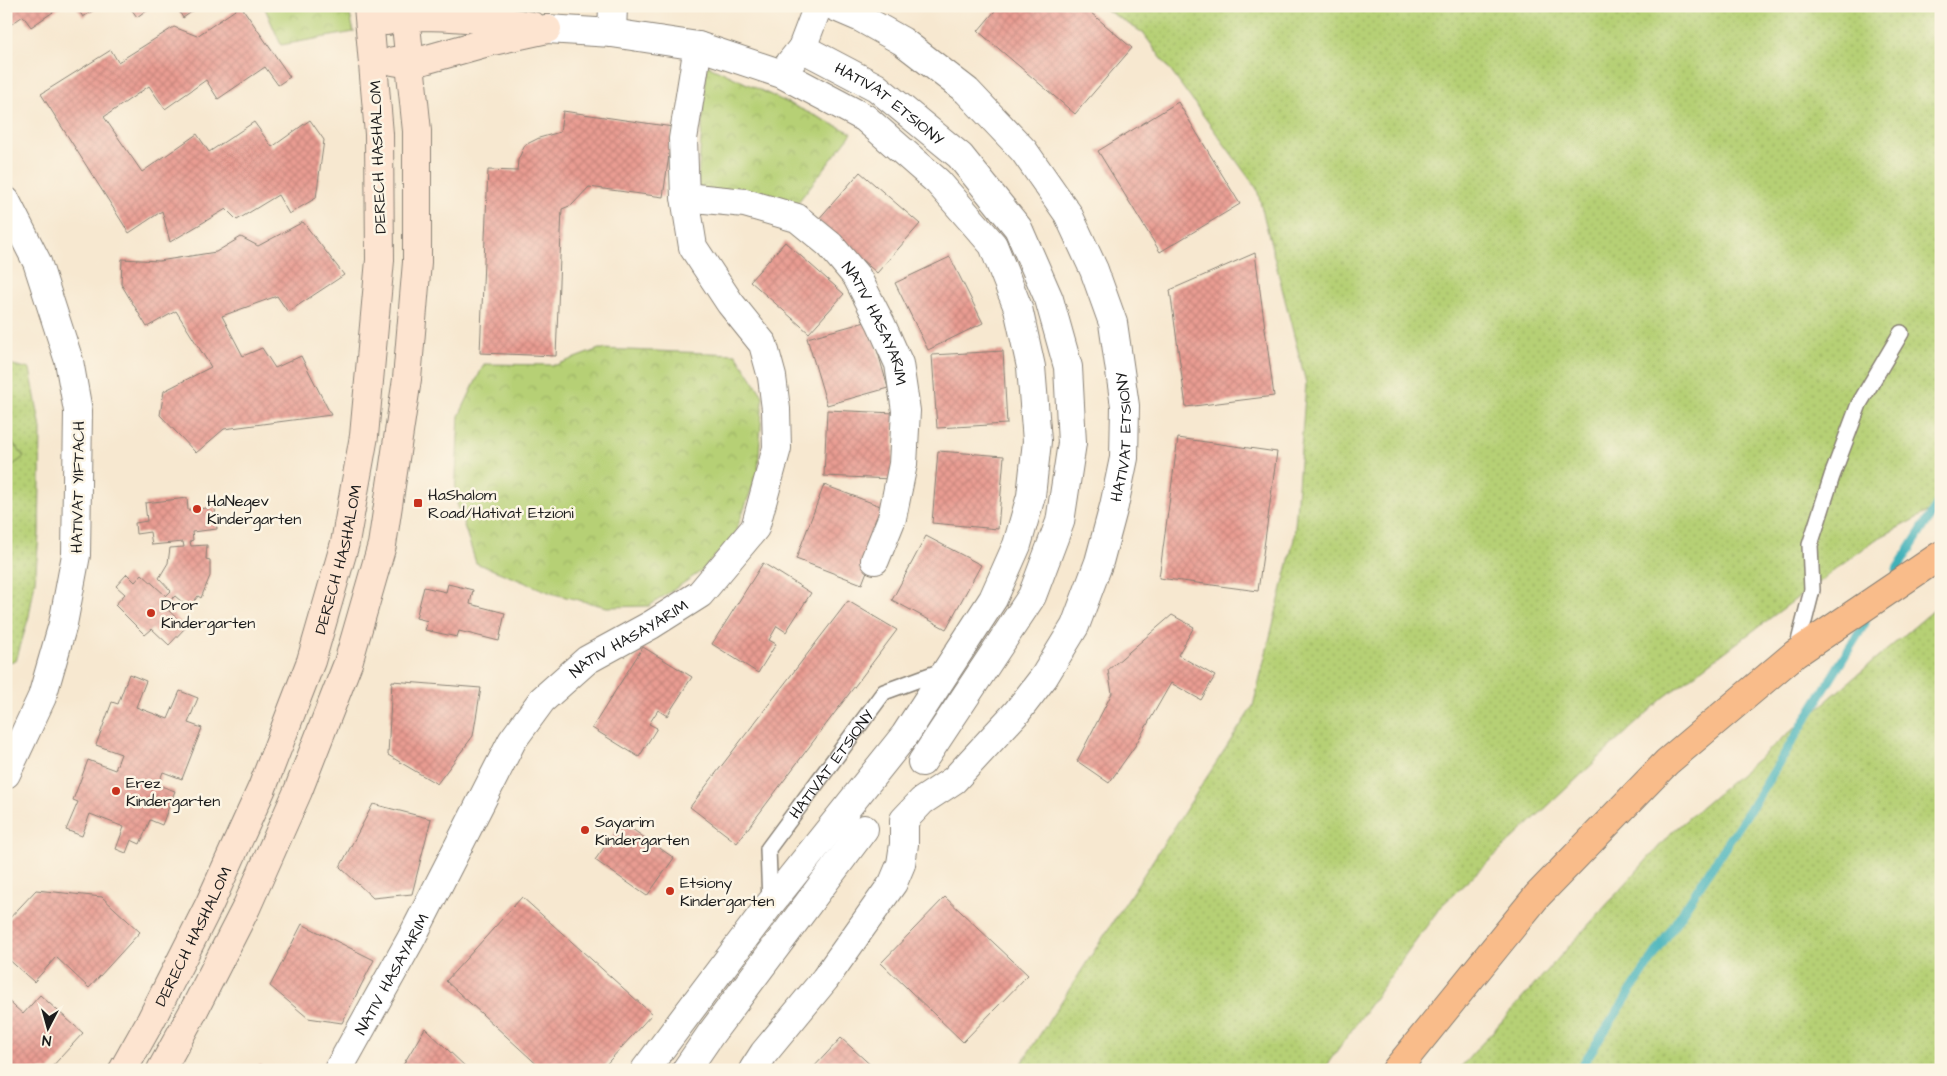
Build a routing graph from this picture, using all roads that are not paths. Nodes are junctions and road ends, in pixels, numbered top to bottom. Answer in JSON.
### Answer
{"nodes":[{"id":1,"x":368,"y":6,"type":"edge"},
{"id":2,"x":613,"y":6,"type":"edge"},
{"id":3,"x":818,"y":6,"type":"edge"},
{"id":4,"x":833,"y":6,"type":"edge"},
{"id":5,"x":405,"y":11,"type":"edge"},
{"id":6,"x":547,"y":29,"type":"junction"},
{"id":7,"x":612,"y":33,"type":"junction"},
{"id":8,"x":372,"y":41,"type":"junction"},
{"id":9,"x":698,"y":46,"type":"junction"},
{"id":10,"x":802,"y":48,"type":"junction"},
{"id":11,"x":410,"y":64,"type":"junction"},
{"id":12,"x":782,"y":74,"type":"junction"},
{"id":13,"x":686,"y":197,"type":"junction"},
{"id":14,"x":6,"y":201,"type":"edge"},
{"id":15,"x":1901,"y":333,"type":"dead end"},
{"id":16,"x":1941,"y":556,"type":"edge"},
{"id":17,"x":875,"y":560,"type":"dead end"},
{"id":18,"x":1796,"y":654,"type":"junction"},
{"id":19,"x":950,"y":667,"type":"junction"},
{"id":20,"x":906,"y":735,"type":"junction"},
{"id":21,"x":922,"y":762,"type":"junction"},
{"id":22,"x":6,"y":774,"type":"edge"},
{"id":23,"x":922,"y":801,"type":"junction"},
{"id":24,"x":839,"y":820,"type":"junction"},
{"id":25,"x":904,"y":820,"type":"junction"},
{"id":26,"x":864,"y":828,"type":"junction"},
{"id":27,"x":770,"y":904,"type":"junction"},
{"id":28,"x":123,"y":1070,"type":"edge"},
{"id":29,"x":161,"y":1070,"type":"edge"},
{"id":30,"x":338,"y":1070,"type":"edge"},
{"id":31,"x":645,"y":1070,"type":"edge"},
{"id":32,"x":686,"y":1070,"type":"edge"},
{"id":33,"x":753,"y":1070,"type":"edge"},
{"id":34,"x":1396,"y":1070,"type":"edge"}],
"edges":[{"from":1,"to":8,"type":"street","name":"DERECH HASHALOM"},
{"from":2,"to":7,"type":"street"},
{"from":3,"to":10,"type":"street"},
{"from":4,"to":23,"type":"street","name":"HATIVAT ETSIONY"},
{"from":5,"to":6,"type":"street"},
{"from":5,"to":8,"type":"street"},
{"from":5,"to":11,"type":"street","name":"DERECH HASHALOM"},
{"from":6,"to":7,"type":"street","name":"HATIVAT ETSIONY"},
{"from":6,"to":11,"type":"street"},
{"from":7,"to":9,"type":"street","name":"HATIVAT ETSIONY"},
{"from":8,"to":11,"type":"street"},
{"from":8,"to":28,"type":"street","name":"DERECH HASHALOM"},
{"from":9,"to":12,"type":"street","name":"HATIVAT ETSIONY"},
{"from":9,"to":13,"type":"street","name":"NATIV HASAYARIM"},
{"from":10,"to":12,"type":"street"},
{"from":10,"to":21,"type":"street","name":"HATIVAT ETSIONY"},
{"from":11,"to":29,"type":"street","name":"DERECH HASHALOM"},
{"from":12,"to":19,"type":"street","name":"HATIVAT ETSIONY"},
{"from":13,"to":17,"type":"street","name":"NATIV HASAYARIM"},
{"from":13,"to":30,"type":"street","name":"NATIV HASAYARIM"},
{"from":14,"to":22,"type":"street","name":"HATIVAT YIFTACH"},
{"from":15,"to":18,"type":"lane"},
{"from":16,"to":18,"type":"main road"},
{"from":18,"to":34,"type":"main road"},
{"from":19,"to":20,"type":"street","name":"HATIVAT ETSIONY"},
{"from":19,"to":27,"type":"lane","name":"HATIVAT ETSIONY"},
{"from":20,"to":21,"type":"street"},
{"from":20,"to":24,"type":"street","name":"HATIVAT ETSIONY"},
{"from":21,"to":23,"type":"street"},
{"from":23,"to":25,"type":"street","name":"HATIVAT ETSIONY"},
{"from":24,"to":26,"type":"street","name":"HATIVAT ETSIONY"},
{"from":24,"to":27,"type":"street","name":"HATIVAT ETSIONY"},
{"from":25,"to":26,"type":"street","name":"HATIVAT ETSIONY"},
{"from":25,"to":33,"type":"street"},
{"from":26,"to":32,"type":"street"},
{"from":27,"to":31,"type":"street","name":"HATIVAT ETSIONY"}]}
